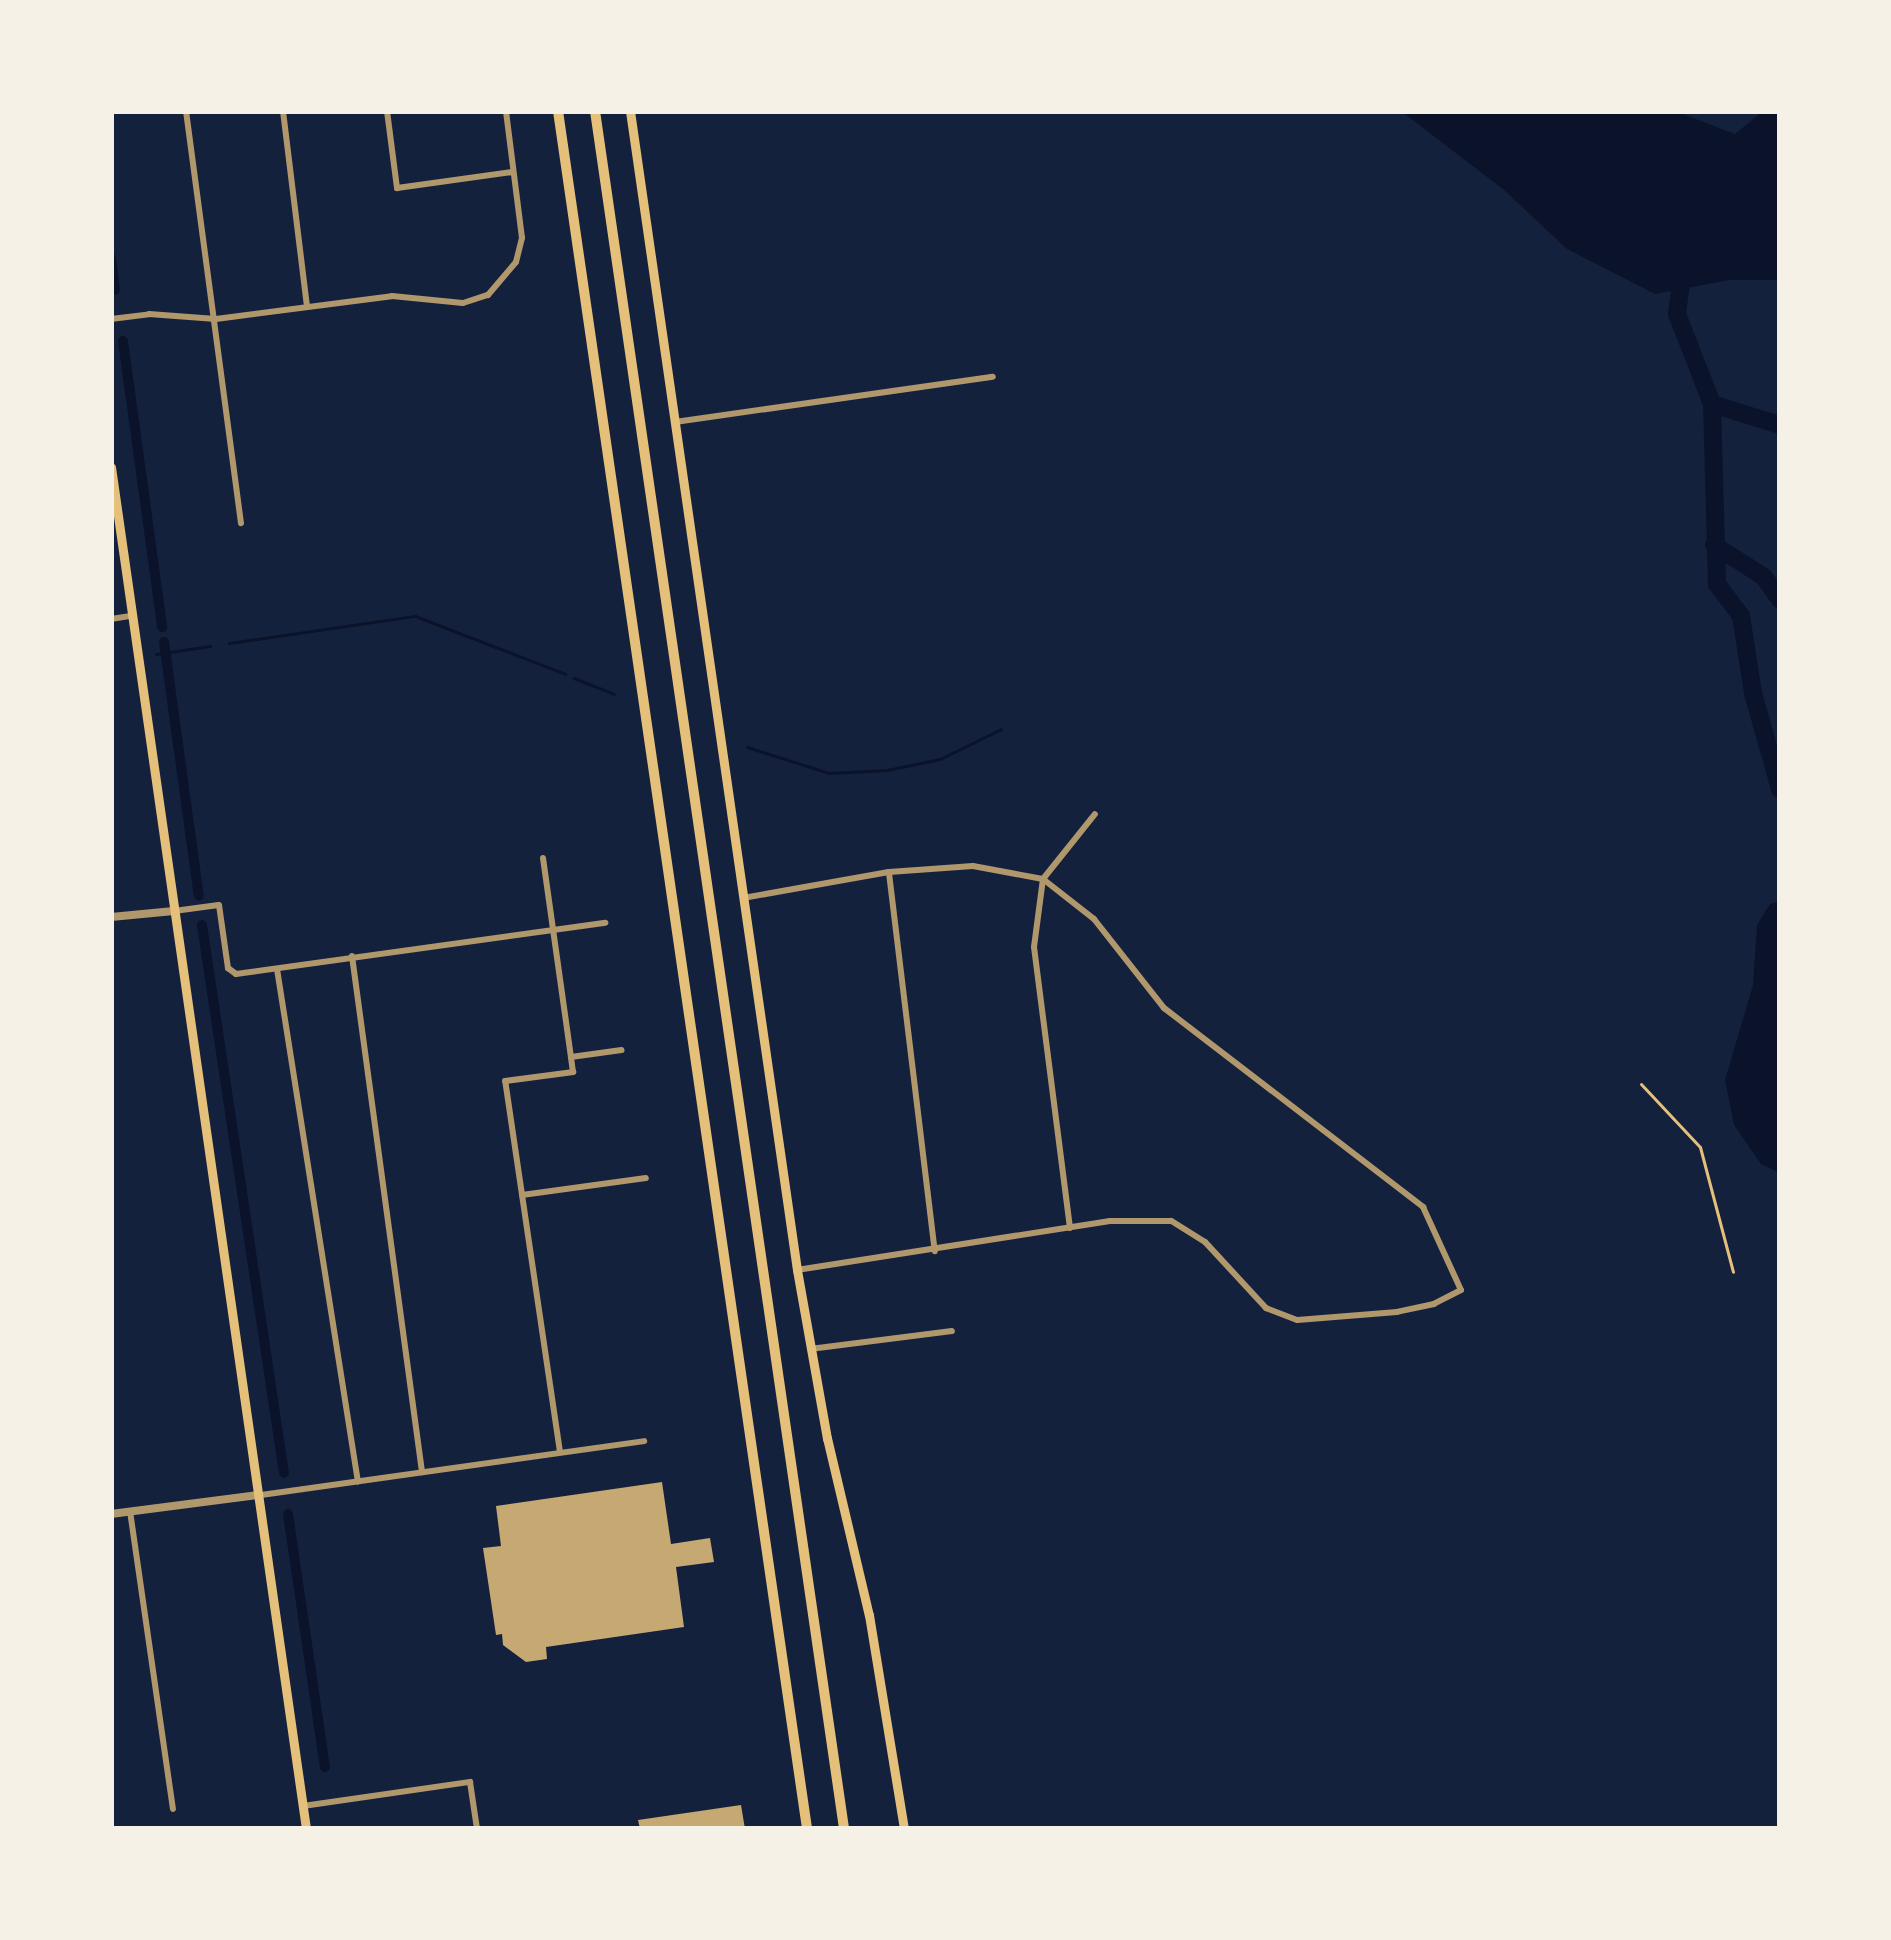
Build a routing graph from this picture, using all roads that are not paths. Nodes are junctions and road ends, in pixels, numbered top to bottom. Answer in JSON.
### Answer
{"nodes":[{"id":1,"x":186,"y":111,"type":"edge"},
{"id":2,"x":283,"y":111,"type":"edge"},
{"id":3,"x":386,"y":111,"type":"edge"},
{"id":4,"x":506,"y":111,"type":"edge"},
{"id":5,"x":558,"y":111,"type":"edge"},
{"id":6,"x":595,"y":111,"type":"edge"},
{"id":7,"x":630,"y":111,"type":"edge"},
{"id":8,"x":513,"y":172,"type":"junction"},
{"id":9,"x":307,"y":306,"type":"junction"},
{"id":10,"x":111,"y":319,"type":"edge"},
{"id":11,"x":216,"y":320,"type":"junction"},
{"id":12,"x":993,"y":377,"type":"dead end"},
{"id":13,"x":675,"y":422,"type":"junction"},
{"id":14,"x":111,"y":466,"type":"edge"},
{"id":15,"x":241,"y":524,"type":"dead end"},
{"id":16,"x":131,"y":616,"type":"junction"},
{"id":17,"x":111,"y":619,"type":"edge"},
{"id":18,"x":1095,"y":814,"type":"dead end"},
{"id":19,"x":543,"y":858,"type":"dead end"},
{"id":20,"x":889,"y":872,"type":"junction"},
{"id":21,"x":1043,"y":879,"type":"junction"},
{"id":22,"x":743,"y":898,"type":"junction"},
{"id":23,"x":174,"y":911,"type":"junction"},
{"id":24,"x":111,"y":917,"type":"edge"},
{"id":25,"x":605,"y":923,"type":"dead end"},
{"id":26,"x":553,"y":929,"type":"junction"},
{"id":27,"x":352,"y":956,"type":"junction"},
{"id":28,"x":278,"y":969,"type":"junction"},
{"id":29,"x":622,"y":1050,"type":"dead end"},
{"id":30,"x":571,"y":1057,"type":"junction"},
{"id":31,"x":646,"y":1178,"type":"dead end"},
{"id":32,"x":522,"y":1195,"type":"junction"},
{"id":33,"x":1070,"y":1228,"type":"junction"},
{"id":34,"x":935,"y":1251,"type":"junction"},
{"id":35,"x":796,"y":1270,"type":"junction"},
{"id":36,"x":952,"y":1330,"type":"dead end"},
{"id":37,"x":810,"y":1349,"type":"junction"},
{"id":38,"x":644,"y":1441,"type":"dead end"},
{"id":39,"x":560,"y":1452,"type":"junction"},
{"id":40,"x":422,"y":1472,"type":"junction"},
{"id":41,"x":358,"y":1482,"type":"junction"},
{"id":42,"x":261,"y":1495,"type":"junction"},
{"id":43,"x":130,"y":1511,"type":"junction"},
{"id":44,"x":111,"y":1514,"type":"edge"},
{"id":45,"x":303,"y":1806,"type":"junction"},
{"id":46,"x":172,"y":1809,"type":"dead end"},
{"id":47,"x":306,"y":1829,"type":"edge"},
{"id":48,"x":477,"y":1829,"type":"edge"},
{"id":49,"x":807,"y":1829,"type":"edge"},
{"id":50,"x":844,"y":1829,"type":"edge"},
{"id":51,"x":904,"y":1829,"type":"edge"}],
"edges":[{"from":1,"to":11,"type":"street"},
{"from":2,"to":9,"type":"street"},
{"from":3,"to":8,"type":"street"},
{"from":4,"to":8,"type":"street"},
{"from":5,"to":49,"type":"highway"},
{"from":6,"to":50,"type":"highway"},
{"from":7,"to":13,"type":"main road"},
{"from":8,"to":9,"type":"street"},
{"from":9,"to":11,"type":"street"},
{"from":10,"to":11,"type":"street"},
{"from":11,"to":15,"type":"street"},
{"from":12,"to":13,"type":"street"},
{"from":13,"to":22,"type":"main road"},
{"from":14,"to":16,"type":"main road"},
{"from":16,"to":17,"type":"street"},
{"from":16,"to":23,"type":"main road"},
{"from":18,"to":21,"type":"street"},
{"from":19,"to":26,"type":"street"},
{"from":20,"to":21,"type":"street"},
{"from":20,"to":22,"type":"street"},
{"from":20,"to":34,"type":"street"},
{"from":21,"to":33,"type":"street"},
{"from":21,"to":33,"type":"street"},
{"from":22,"to":35,"type":"main road"},
{"from":23,"to":24,"type":"street"},
{"from":23,"to":28,"type":"street"},
{"from":23,"to":42,"type":"main road"},
{"from":25,"to":26,"type":"street"},
{"from":26,"to":27,"type":"street"},
{"from":26,"to":30,"type":"street"},
{"from":27,"to":28,"type":"street"},
{"from":27,"to":40,"type":"street"},
{"from":28,"to":41,"type":"street"},
{"from":29,"to":30,"type":"street"},
{"from":30,"to":32,"type":"street"},
{"from":31,"to":32,"type":"street"},
{"from":32,"to":39,"type":"street"},
{"from":33,"to":34,"type":"street"},
{"from":34,"to":35,"type":"street"},
{"from":35,"to":37,"type":"main road"},
{"from":36,"to":37,"type":"street"},
{"from":37,"to":51,"type":"main road"},
{"from":38,"to":39,"type":"street"},
{"from":39,"to":40,"type":"street"},
{"from":40,"to":41,"type":"street"},
{"from":41,"to":42,"type":"street"},
{"from":42,"to":43,"type":"street"},
{"from":42,"to":45,"type":"main road"},
{"from":43,"to":44,"type":"street"},
{"from":43,"to":46,"type":"street"},
{"from":45,"to":47,"type":"main road"},
{"from":45,"to":48,"type":"street"}]}
